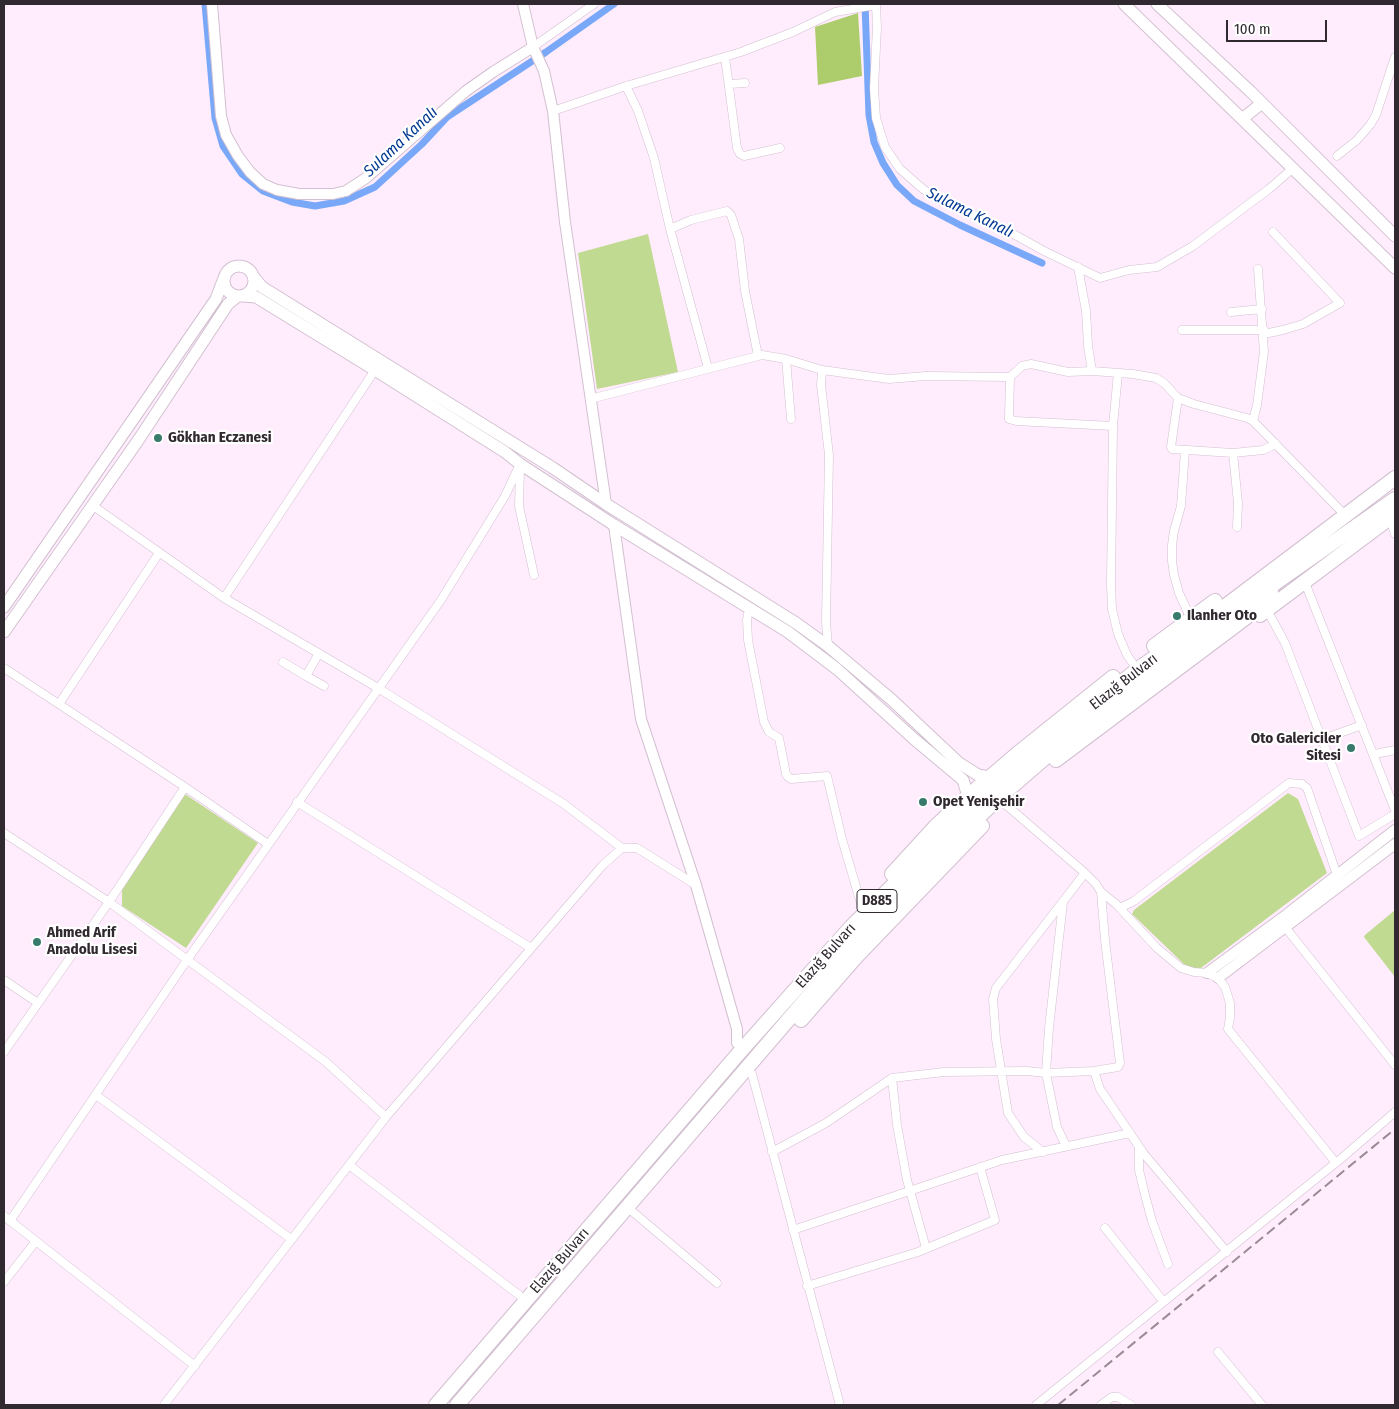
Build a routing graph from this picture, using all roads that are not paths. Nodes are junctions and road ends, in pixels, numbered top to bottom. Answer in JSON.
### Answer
{"nodes":[{"id":1,"x":212,"y":4,"type":"edge"},
{"id":2,"x":523,"y":4,"type":"edge"},
{"id":3,"x":594,"y":4,"type":"edge"},
{"id":4,"x":1124,"y":4,"type":"edge"},
{"id":5,"x":1157,"y":4,"type":"edge"},
{"id":6,"x":874,"y":5,"type":"edge"},
{"id":7,"x":534,"y":49,"type":"junction"},
{"id":8,"x":725,"y":57,"type":"junction"},
{"id":9,"x":1395,"y":57,"type":"edge"},
{"id":10,"x":744,"y":83,"type":"dead end"},
{"id":11,"x":730,"y":84,"type":"junction"},
{"id":12,"x":626,"y":86,"type":"junction"},
{"id":13,"x":1262,"y":103,"type":"junction"},
{"id":14,"x":553,"y":111,"type":"junction"},
{"id":15,"x":1242,"y":119,"type":"junction"},
{"id":16,"x":780,"y":148,"type":"dead end"},
{"id":17,"x":1337,"y":156,"type":"dead end"},
{"id":18,"x":1292,"y":169,"type":"junction"},
{"id":19,"x":670,"y":229,"type":"junction"},
{"id":20,"x":1273,"y":232,"type":"dead end"},
{"id":21,"x":1395,"y":236,"type":"edge"},
{"id":22,"x":1078,"y":267,"type":"junction"},
{"id":23,"x":1395,"y":268,"type":"edge"},
{"id":24,"x":1258,"y":269,"type":"dead end"},
{"id":25,"x":253,"y":276,"type":"junction"},
{"id":26,"x":224,"y":278,"type":"junction"},
{"id":27,"x":240,"y":296,"type":"junction"},
{"id":28,"x":1262,"y":308,"type":"junction"},
{"id":29,"x":1231,"y":312,"type":"dead end"},
{"id":30,"x":1182,"y":330,"type":"dead end"},
{"id":31,"x":1264,"y":332,"type":"junction"},
{"id":32,"x":758,"y":356,"type":"junction"},
{"id":33,"x":786,"y":359,"type":"junction"},
{"id":34,"x":708,"y":368,"type":"junction"},
{"id":35,"x":374,"y":370,"type":"junction"},
{"id":36,"x":822,"y":370,"type":"junction"},
{"id":37,"x":1092,"y":371,"type":"junction"},
{"id":38,"x":1118,"y":373,"type":"junction"},
{"id":39,"x":1010,"y":377,"type":"junction"},
{"id":40,"x":1178,"y":398,"type":"junction"},
{"id":41,"x":590,"y":399,"type":"junction"},
{"id":42,"x":791,"y":419,"type":"dead end"},
{"id":43,"x":1253,"y":421,"type":"junction"},
{"id":44,"x":1113,"y":426,"type":"junction"},
{"id":45,"x":1276,"y":444,"type":"junction"},
{"id":46,"x":1184,"y":451,"type":"junction"},
{"id":47,"x":1233,"y":453,"type":"junction"},
{"id":48,"x":520,"y":464,"type":"junction"},
{"id":49,"x":1395,"y":478,"type":"edge"},
{"id":50,"x":1395,"y":499,"type":"edge"},
{"id":51,"x":606,"y":504,"type":"junction"},
{"id":52,"x":92,"y":505,"type":"junction"},
{"id":53,"x":1346,"y":516,"type":"junction"},
{"id":54,"x":1392,"y":516,"type":"edge"},
{"id":55,"x":614,"y":525,"type":"junction"},
{"id":56,"x":1237,"y":527,"type":"dead end"},
{"id":57,"x":1395,"y":534,"type":"edge"},
{"id":58,"x":159,"y":553,"type":"junction"},
{"id":59,"x":534,"y":575,"type":"dead end"},
{"id":60,"x":1275,"y":576,"type":"junction"},
{"id":61,"x":1304,"y":580,"type":"junction"},
{"id":62,"x":224,"y":598,"type":"junction"},
{"id":63,"x":4,"y":607,"type":"edge"},
{"id":64,"x":751,"y":609,"type":"junction"},
{"id":65,"x":1267,"y":610,"type":"junction"},
{"id":66,"x":1190,"y":619,"type":"junction"},
{"id":67,"x":1228,"y":630,"type":"junction"},
{"id":68,"x":4,"y":632,"type":"edge"},
{"id":69,"x":828,"y":646,"type":"junction"},
{"id":70,"x":319,"y":654,"type":"junction"},
{"id":71,"x":284,"y":662,"type":"dead end"},
{"id":72,"x":1132,"y":662,"type":"junction"},
{"id":73,"x":4,"y":668,"type":"edge"},
{"id":74,"x":306,"y":676,"type":"junction"},
{"id":75,"x":324,"y":686,"type":"dead end"},
{"id":76,"x":378,"y":688,"type":"junction"},
{"id":77,"x":59,"y":704,"type":"junction"},
{"id":78,"x":1362,"y":725,"type":"junction"},
{"id":79,"x":1323,"y":739,"type":"junction"},
{"id":80,"x":1395,"y":750,"type":"edge"},
{"id":81,"x":1374,"y":754,"type":"junction"},
{"id":82,"x":990,"y":777,"type":"junction"},
{"id":83,"x":185,"y":787,"type":"junction"},
{"id":84,"x":968,"y":796,"type":"junction"},
{"id":85,"x":298,"y":802,"type":"junction"},
{"id":86,"x":1005,"y":804,"type":"junction"},
{"id":87,"x":1395,"y":810,"type":"edge"},
{"id":88,"x":1395,"y":814,"type":"edge"},
{"id":89,"x":1395,"y":830,"type":"edge"},
{"id":90,"x":4,"y":833,"type":"edge"},
{"id":91,"x":268,"y":844,"type":"junction"},
{"id":92,"x":1395,"y":844,"type":"edge"},
{"id":93,"x":622,"y":848,"type":"junction"},
{"id":94,"x":1085,"y":873,"type":"junction"},
{"id":95,"x":1337,"y":875,"type":"junction"},
{"id":96,"x":696,"y":885,"type":"junction"},
{"id":97,"x":1101,"y":892,"type":"junction"},
{"id":98,"x":1063,"y":900,"type":"junction"},
{"id":99,"x":109,"y":902,"type":"junction"},
{"id":100,"x":862,"y":907,"type":"junction"},
{"id":101,"x":1120,"y":908,"type":"junction"},
{"id":102,"x":1285,"y":927,"type":"junction"},
{"id":103,"x":531,"y":948,"type":"junction"},
{"id":104,"x":187,"y":960,"type":"junction"},
{"id":105,"x":1207,"y":973,"type":"junction"},
{"id":106,"x":1218,"y":978,"type":"junction"},
{"id":107,"x":4,"y":980,"type":"edge"},
{"id":108,"x":38,"y":1003,"type":"junction"},
{"id":109,"x":743,"y":1029,"type":"junction"},
{"id":110,"x":4,"y":1052,"type":"edge"},
{"id":111,"x":1395,"y":1066,"type":"edge"},
{"id":112,"x":1002,"y":1071,"type":"junction"},
{"id":113,"x":1094,"y":1071,"type":"junction"},
{"id":114,"x":1046,"y":1073,"type":"junction"},
{"id":115,"x":752,"y":1074,"type":"junction"},
{"id":116,"x":892,"y":1078,"type":"junction"},
{"id":117,"x":96,"y":1095,"type":"junction"},
{"id":118,"x":1395,"y":1112,"type":"edge"},
{"id":119,"x":386,"y":1117,"type":"junction"},
{"id":120,"x":1130,"y":1133,"type":"junction"},
{"id":121,"x":1066,"y":1146,"type":"junction"},
{"id":122,"x":1139,"y":1147,"type":"junction"},
{"id":123,"x":772,"y":1152,"type":"junction"},
{"id":124,"x":1043,"y":1152,"type":"junction"},
{"id":125,"x":1336,"y":1163,"type":"junction"},
{"id":126,"x":349,"y":1166,"type":"junction"},
{"id":127,"x":980,"y":1167,"type":"junction"},
{"id":128,"x":909,"y":1191,"type":"junction"},
{"id":129,"x":633,"y":1212,"type":"junction"},
{"id":130,"x":7,"y":1218,"type":"edge"},
{"id":131,"x":1105,"y":1228,"type":"dead end"},
{"id":132,"x":792,"y":1230,"type":"junction"},
{"id":133,"x":291,"y":1239,"type":"junction"},
{"id":134,"x":36,"y":1241,"type":"junction"},
{"id":135,"x":926,"y":1248,"type":"junction"},
{"id":136,"x":1227,"y":1252,"type":"junction"},
{"id":137,"x":1168,"y":1264,"type":"dead end"},
{"id":138,"x":4,"y":1282,"type":"edge"},
{"id":139,"x":717,"y":1283,"type":"dead end"},
{"id":140,"x":807,"y":1286,"type":"junction"},
{"id":141,"x":519,"y":1294,"type":"junction"},
{"id":142,"x":1163,"y":1301,"type":"junction"},
{"id":143,"x":1218,"y":1352,"type":"dead end"},
{"id":144,"x":195,"y":1366,"type":"junction"},
{"id":145,"x":164,"y":1405,"type":"edge"},
{"id":146,"x":426,"y":1405,"type":"edge"},
{"id":147,"x":436,"y":1405,"type":"edge"},
{"id":148,"x":457,"y":1405,"type":"edge"},
{"id":149,"x":469,"y":1405,"type":"edge"},
{"id":150,"x":840,"y":1405,"type":"edge"},
{"id":151,"x":1036,"y":1405,"type":"edge"},
{"id":152,"x":1101,"y":1405,"type":"edge"},
{"id":153,"x":1131,"y":1405,"type":"edge"},
{"id":154,"x":1262,"y":1405,"type":"edge"}],
"edges":[{"from":1,"to":7,"type":"street"},
{"from":2,"to":7,"type":"street"},
{"from":3,"to":7,"type":"street"},
{"from":4,"to":15,"type":"main road"},
{"from":5,"to":13,"type":"main road"},
{"from":6,"to":8,"type":"street"},
{"from":6,"to":22,"type":"street"},
{"from":7,"to":14,"type":"street"},
{"from":8,"to":11,"type":"street"},
{"from":8,"to":12,"type":"street"},
{"from":9,"to":17,"type":"street"},
{"from":10,"to":11,"type":"street"},
{"from":11,"to":16,"type":"street"},
{"from":12,"to":14,"type":"street"},
{"from":12,"to":19,"type":"street"},
{"from":13,"to":15,"type":"main road"},
{"from":13,"to":21,"type":"main road"},
{"from":14,"to":41,"type":"street"},
{"from":15,"to":18,"type":"main road"},
{"from":18,"to":22,"type":"street"},
{"from":18,"to":23,"type":"main road"},
{"from":19,"to":32,"type":"street"},
{"from":19,"to":34,"type":"street"},
{"from":20,"to":31,"type":"street"},
{"from":22,"to":37,"type":"street"},
{"from":24,"to":28,"type":"street"},
{"from":25,"to":26,"type":"main road"},
{"from":25,"to":27,"type":"main road"},
{"from":25,"to":51,"type":"main road"},
{"from":26,"to":27,"type":"main road"},
{"from":26,"to":63,"type":"main road"},
{"from":27,"to":35,"type":"main road"},
{"from":27,"to":52,"type":"main road"},
{"from":28,"to":29,"type":"street"},
{"from":28,"to":31,"type":"street"},
{"from":30,"to":31,"type":"street"},
{"from":31,"to":43,"type":"street"},
{"from":32,"to":33,"type":"street"},
{"from":32,"to":34,"type":"street"},
{"from":33,"to":36,"type":"street"},
{"from":33,"to":42,"type":"street"},
{"from":34,"to":41,"type":"street"},
{"from":35,"to":48,"type":"main road"},
{"from":35,"to":62,"type":"street"},
{"from":36,"to":39,"type":"street"},
{"from":36,"to":69,"type":"street"},
{"from":37,"to":38,"type":"street"},
{"from":37,"to":39,"type":"street"},
{"from":38,"to":40,"type":"street"},
{"from":38,"to":44,"type":"street"},
{"from":39,"to":44,"type":"street"},
{"from":40,"to":43,"type":"street"},
{"from":40,"to":46,"type":"street"},
{"from":41,"to":51,"type":"street"},
{"from":43,"to":45,"type":"street"},
{"from":44,"to":72,"type":"street"},
{"from":45,"to":47,"type":"street"},
{"from":45,"to":53,"type":"street"},
{"from":46,"to":47,"type":"street"},
{"from":46,"to":66,"type":"street"},
{"from":47,"to":56,"type":"street"},
{"from":48,"to":55,"type":"main road"},
{"from":48,"to":59,"type":"street"},
{"from":48,"to":76,"type":"street"},
{"from":49,"to":53,"type":"highway","name":"Elazığ Bulvarı","number":"D885"},
{"from":50,"to":60,"type":"highway","name":"Elazığ Bulvarı","number":"D885"},
{"from":51,"to":69,"type":"main road"},
{"from":52,"to":58,"type":"street"},
{"from":52,"to":68,"type":"main road"},
{"from":53,"to":60,"type":"highway","name":"Elazığ Bulvarı","number":"D885"},
{"from":54,"to":57,"type":"street"},
{"from":54,"to":61,"type":"highway"},
{"from":55,"to":64,"type":"main road"},
{"from":55,"to":96,"type":"street"},
{"from":58,"to":62,"type":"street"},
{"from":58,"to":77,"type":"street"},
{"from":60,"to":66,"type":"highway"},
{"from":60,"to":67,"type":"highway"},
{"from":60,"to":147,"type":"highway","name":"Elazığ Bulvarı","number":"D885"},
{"from":60,"to":148,"type":"highway","name":"Elazığ Bulvarı","number":"D885"},
{"from":61,"to":65,"type":"highway"},
{"from":61,"to":78,"type":"street"},
{"from":62,"to":70,"type":"street"},
{"from":64,"to":84,"type":"main road"},
{"from":64,"to":100,"type":"street"},
{"from":65,"to":67,"type":"highway"},
{"from":65,"to":79,"type":"street"},
{"from":66,"to":72,"type":"highway"},
{"from":67,"to":86,"type":"highway"},
{"from":69,"to":82,"type":"main road"},
{"from":70,"to":74,"type":"street"},
{"from":70,"to":76,"type":"street"},
{"from":71,"to":74,"type":"street"},
{"from":72,"to":82,"type":"highway"},
{"from":73,"to":77,"type":"street"},
{"from":74,"to":75,"type":"street"},
{"from":76,"to":85,"type":"street"},
{"from":76,"to":93,"type":"street"},
{"from":77,"to":83,"type":"street"},
{"from":78,"to":79,"type":"street"},
{"from":78,"to":81,"type":"street"},
{"from":79,"to":88,"type":"street"},
{"from":80,"to":81,"type":"street"},
{"from":81,"to":87,"type":"street"},
{"from":82,"to":84,"type":"highway"},
{"from":83,"to":91,"type":"street"},
{"from":83,"to":99,"type":"street"},
{"from":84,"to":100,"type":"highway"},
{"from":85,"to":91,"type":"street"},
{"from":85,"to":103,"type":"street"},
{"from":86,"to":94,"type":"street"},
{"from":86,"to":115,"type":"highway"},
{"from":89,"to":95,"type":"street"},
{"from":90,"to":99,"type":"street"},
{"from":91,"to":104,"type":"street"},
{"from":92,"to":102,"type":"street"},
{"from":93,"to":96,"type":"street"},
{"from":93,"to":103,"type":"street"},
{"from":94,"to":97,"type":"street"},
{"from":94,"to":98,"type":"street"},
{"from":95,"to":101,"type":"street"},
{"from":95,"to":105,"type":"street"},
{"from":96,"to":109,"type":"street"},
{"from":97,"to":101,"type":"street"},
{"from":97,"to":113,"type":"street"},
{"from":98,"to":112,"type":"street"},
{"from":98,"to":114,"type":"street"},
{"from":99,"to":104,"type":"street"},
{"from":99,"to":108,"type":"street"},
{"from":100,"to":109,"type":"highway"},
{"from":101,"to":105,"type":"street"},
{"from":102,"to":106,"type":"street"},
{"from":102,"to":111,"type":"street"},
{"from":103,"to":119,"type":"street"},
{"from":104,"to":117,"type":"street"},
{"from":104,"to":119,"type":"street"},
{"from":105,"to":106,"type":"street"},
{"from":106,"to":125,"type":"street"},
{"from":107,"to":108,"type":"street"},
{"from":108,"to":110,"type":"street"},
{"from":109,"to":141,"type":"highway"},
{"from":112,"to":114,"type":"street"},
{"from":112,"to":116,"type":"street"},
{"from":112,"to":124,"type":"street"},
{"from":113,"to":114,"type":"street"},
{"from":113,"to":120,"type":"street"},
{"from":114,"to":121,"type":"street"},
{"from":115,"to":123,"type":"street"},
{"from":115,"to":129,"type":"highway"},
{"from":116,"to":123,"type":"street"},
{"from":116,"to":128,"type":"street"},
{"from":117,"to":130,"type":"street"},
{"from":117,"to":133,"type":"street"},
{"from":118,"to":125,"type":"street"},
{"from":119,"to":126,"type":"street"},
{"from":120,"to":121,"type":"street"},
{"from":120,"to":122,"type":"street"},
{"from":121,"to":124,"type":"street"},
{"from":122,"to":136,"type":"street"},
{"from":122,"to":137,"type":"street"},
{"from":123,"to":132,"type":"street"},
{"from":124,"to":127,"type":"street"},
{"from":125,"to":136,"type":"street"},
{"from":126,"to":133,"type":"street"},
{"from":126,"to":141,"type":"street"},
{"from":127,"to":128,"type":"street"},
{"from":127,"to":135,"type":"street"},
{"from":128,"to":132,"type":"street"},
{"from":128,"to":135,"type":"street"},
{"from":129,"to":139,"type":"street"},
{"from":129,"to":149,"type":"highway"},
{"from":130,"to":134,"type":"street"},
{"from":131,"to":142,"type":"street"},
{"from":132,"to":140,"type":"street"},
{"from":133,"to":144,"type":"street"},
{"from":134,"to":138,"type":"street"},
{"from":134,"to":144,"type":"street"},
{"from":135,"to":140,"type":"street"},
{"from":136,"to":142,"type":"street"},
{"from":140,"to":150,"type":"street"},
{"from":141,"to":146,"type":"highway"},
{"from":142,"to":151,"type":"street"},
{"from":143,"to":154,"type":"street"},
{"from":144,"to":145,"type":"street"},
{"from":152,"to":153,"type":"street"}]}
